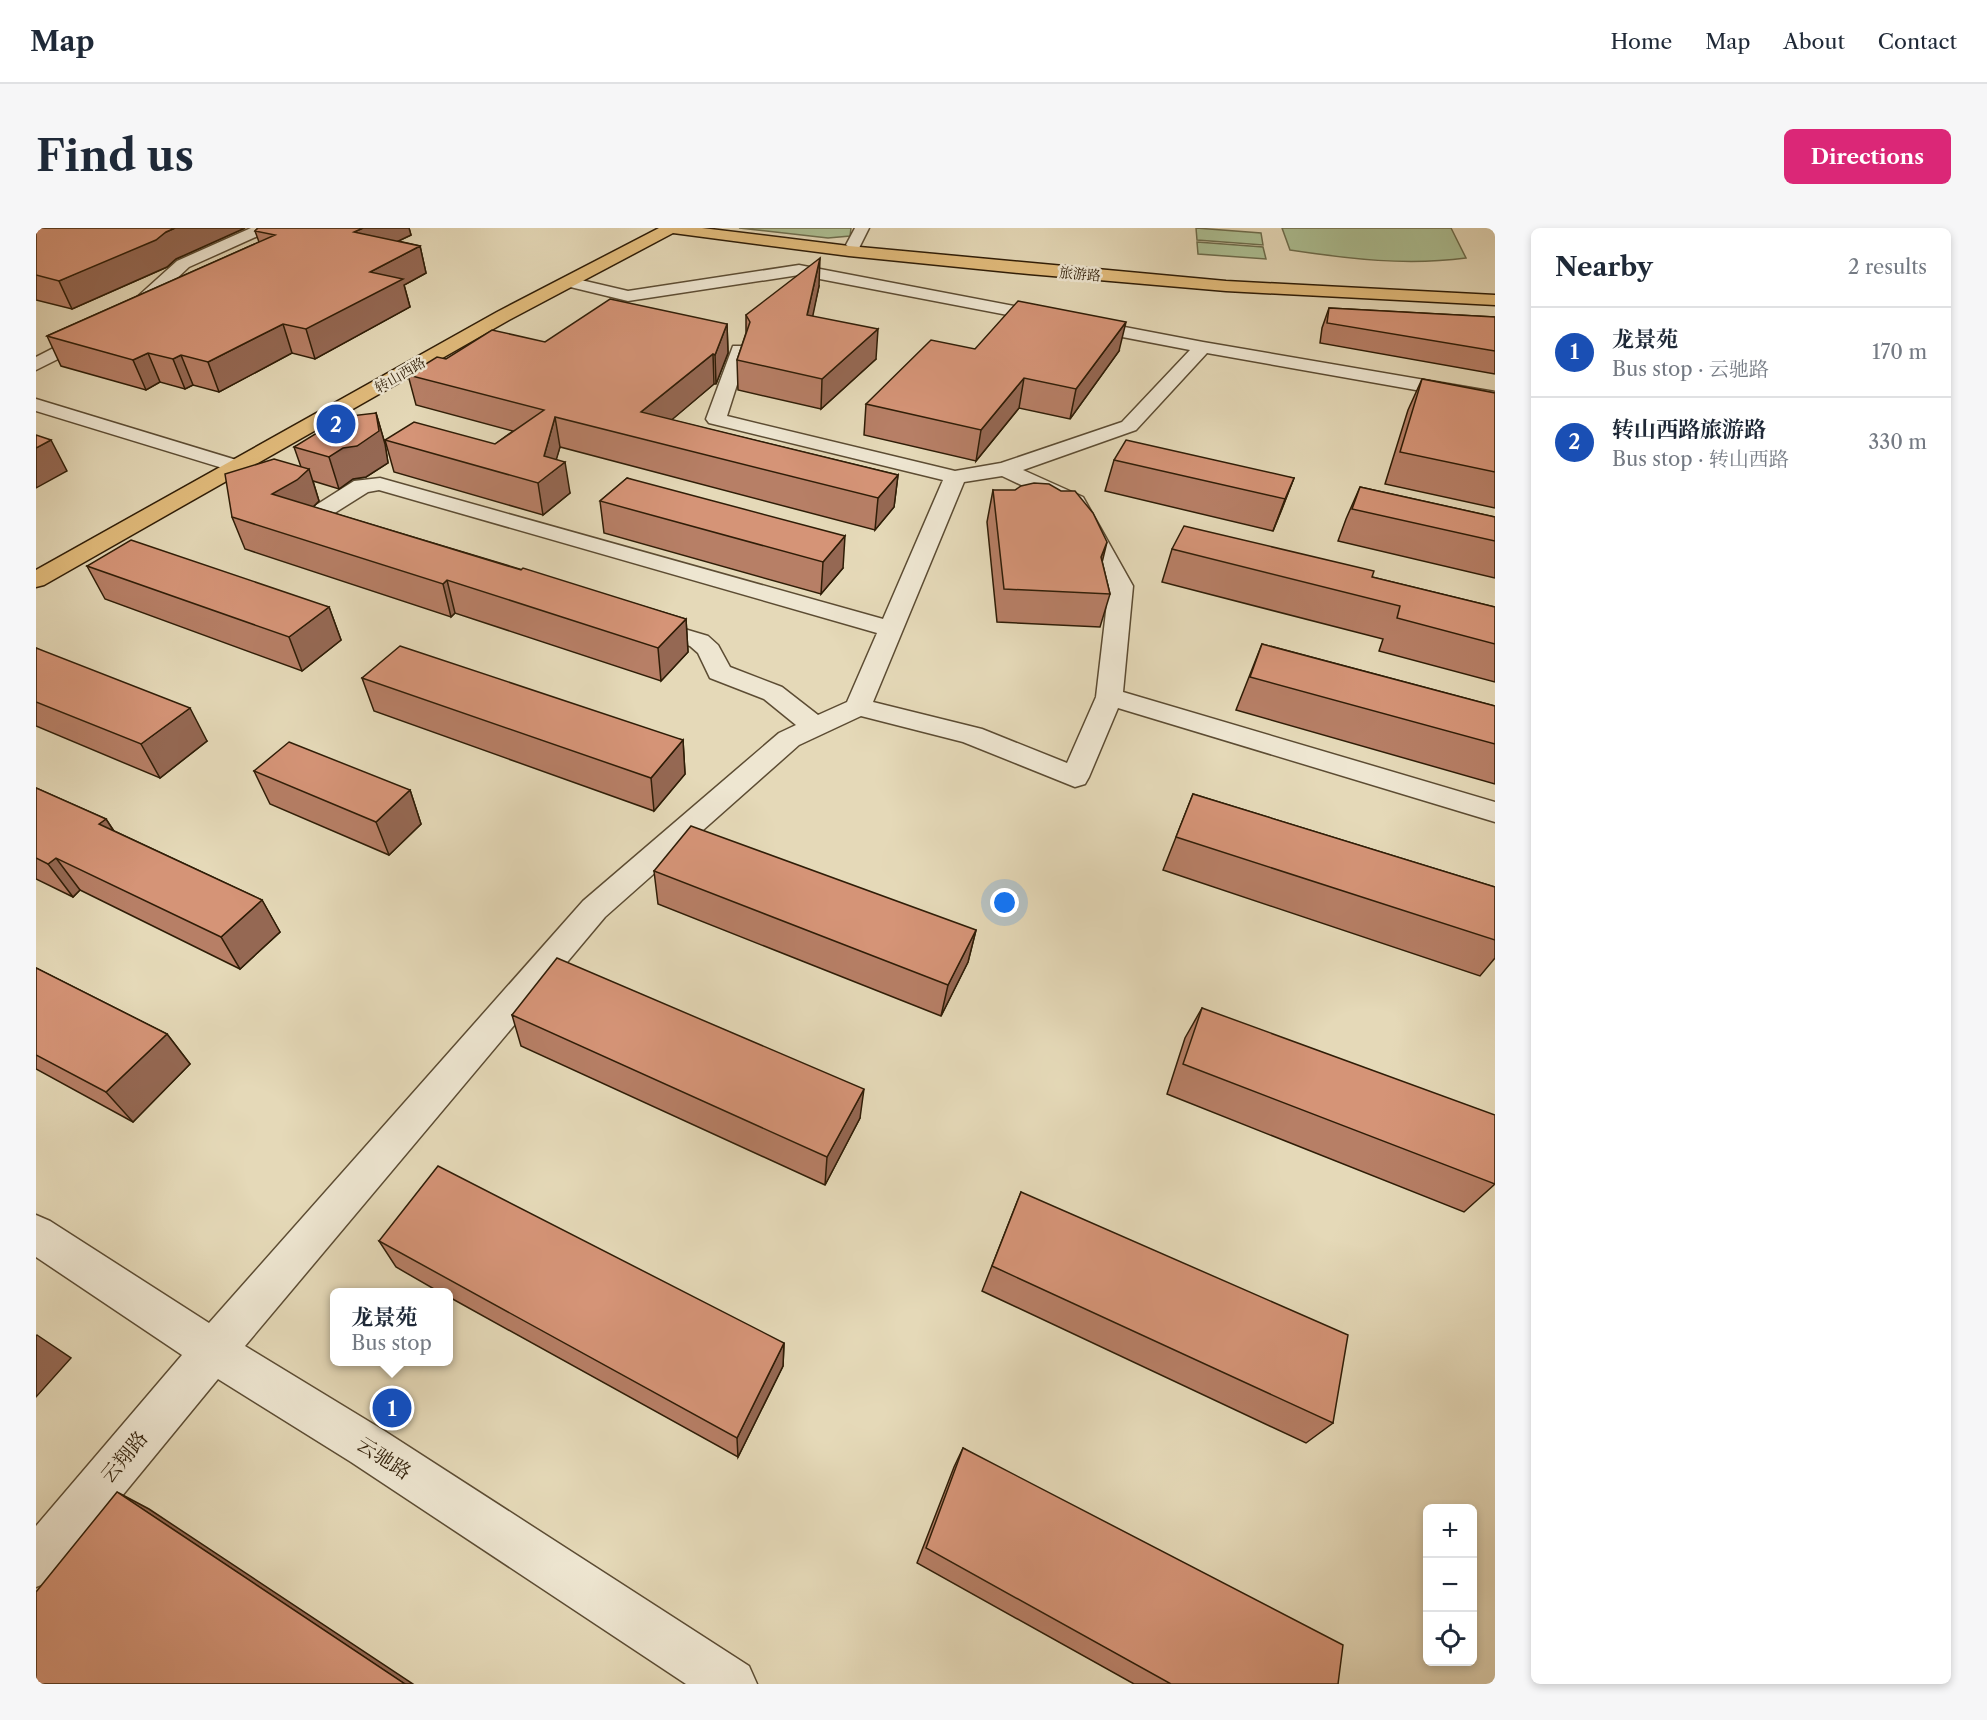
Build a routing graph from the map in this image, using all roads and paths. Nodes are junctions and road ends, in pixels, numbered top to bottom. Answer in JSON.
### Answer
{"nodes":[{"id":1,"x":280,"y":228,"type":"edge"},
{"id":2,"x":647,"y":228,"type":"edge"},
{"id":3,"x":670,"y":228,"type":"edge"},
{"id":4,"x":711,"y":228,"type":"edge"},
{"id":5,"x":862,"y":228,"type":"edge"},
{"id":6,"x":265,"y":236,"type":"edge"},
{"id":7,"x":854,"y":245,"type":"junction"},
{"id":8,"x":568,"y":282,"type":"junction"},
{"id":9,"x":1495,"y":290,"type":"edge"},
{"id":10,"x":1495,"y":300,"type":"edge"},
{"id":11,"x":163,"y":302,"type":"edge"},
{"id":12,"x":122,"y":320,"type":"junction"},
{"id":13,"x":1203,"y":347,"type":"junction"},
{"id":14,"x":739,"y":350,"type":"edge"},
{"id":15,"x":36,"y":364,"type":"edge"},
{"id":16,"x":1495,"y":398,"type":"edge"},
{"id":17,"x":36,"y":405,"type":"edge"},
{"id":18,"x":230,"y":464,"type":"junction"},
{"id":19,"x":1005,"y":469,"type":"junction"},
{"id":20,"x":955,"y":477,"type":"junction"},
{"id":21,"x":290,"y":483,"type":"edge"},
{"id":22,"x":373,"y":540,"type":"edge"},
{"id":23,"x":36,"y":565,"type":"edge"},
{"id":24,"x":36,"y":580,"type":"edge"},
{"id":25,"x":621,"y":617,"type":"edge"},
{"id":26,"x":891,"y":629,"type":"junction"},
{"id":27,"x":1109,"y":697,"type":"junction"},
{"id":28,"x":858,"y":707,"type":"junction"},
{"id":29,"x":816,"y":727,"type":"junction"},
{"id":30,"x":1495,"y":812,"type":"edge"},
{"id":31,"x":36,"y":1234,"type":"edge"},
{"id":32,"x":213,"y":1351,"type":"junction"},
{"id":33,"x":36,"y":1563,"type":"edge"},
{"id":34,"x":731,"y":1684,"type":"edge"}],
"edges":[{"from":1,"to":6,"type":"street"},
{"from":2,"to":18,"type":"main road","name":"转山西路"},
{"from":3,"to":8,"type":"main road","name":"转山西路"},
{"from":3,"to":10,"type":"main road","name":"旅游路"},
{"from":4,"to":7,"type":"main road","name":"旅游路"},
{"from":5,"to":7,"type":"street"},
{"from":6,"to":12,"type":"street"},
{"from":7,"to":9,"type":"main road","name":"旅游路"},
{"from":8,"to":13,"type":"street"},
{"from":8,"to":18,"type":"main road","name":"转山西路"},
{"from":11,"to":12,"type":"street"},
{"from":12,"to":15,"type":"street"},
{"from":13,"to":16,"type":"street"},
{"from":13,"to":19,"type":"street"},
{"from":14,"to":20,"type":"street"},
{"from":17,"to":18,"type":"street"},
{"from":18,"to":21,"type":"street"},
{"from":18,"to":23,"type":"main road","name":"转山西路"},
{"from":18,"to":24,"type":"main road","name":"转山西路"},
{"from":19,"to":20,"type":"street"},
{"from":19,"to":27,"type":"street"},
{"from":20,"to":26,"type":"street"},
{"from":22,"to":26,"type":"street"},
{"from":25,"to":29,"type":"street"},
{"from":26,"to":28,"type":"street"},
{"from":27,"to":28,"type":"street"},
{"from":27,"to":30,"type":"street"},
{"from":28,"to":29,"type":"street","name":"云翔路"},
{"from":29,"to":32,"type":"street","name":"云翔路"},
{"from":31,"to":32,"type":"street","name":"云驰路"},
{"from":32,"to":33,"type":"street","name":"云翔路"},
{"from":32,"to":34,"type":"street","name":"云驰路"}]}
